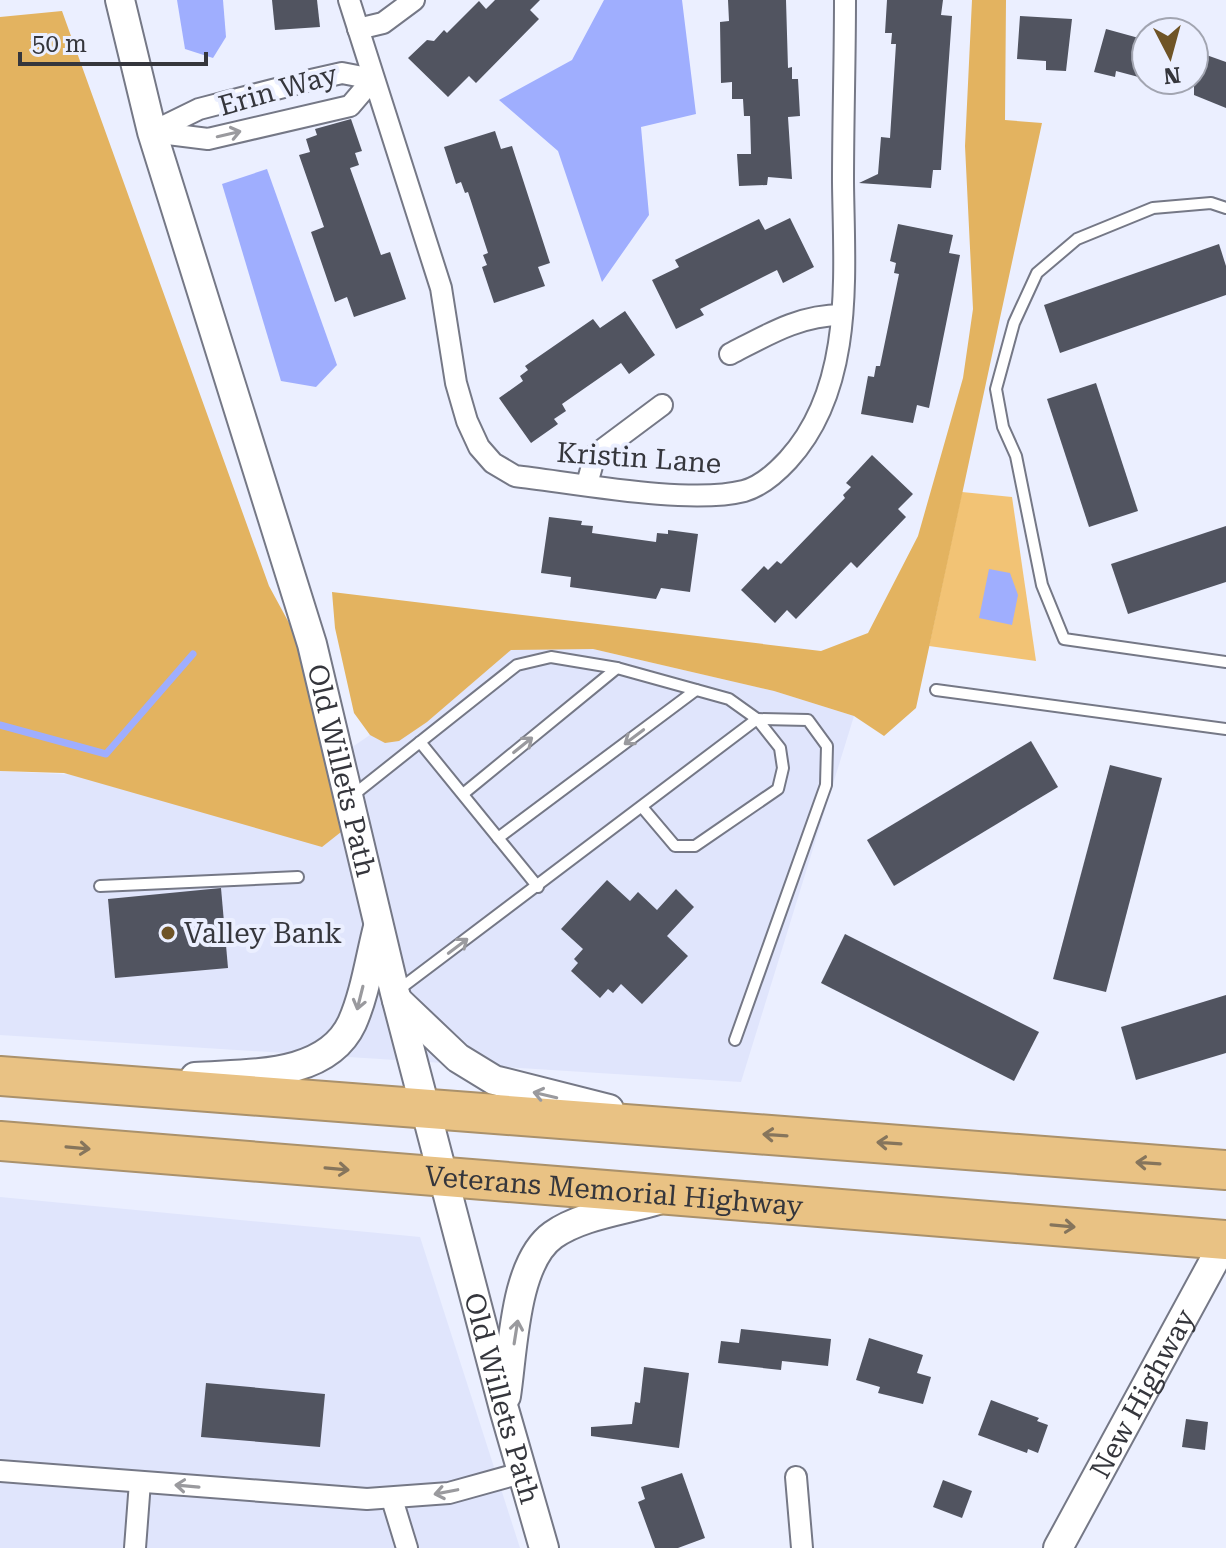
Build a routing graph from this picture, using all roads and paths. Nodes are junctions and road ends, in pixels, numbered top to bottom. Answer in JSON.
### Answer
{"nodes":[{"id":1,"x":120,"y":0,"type":"edge"},
{"id":2,"x":349,"y":0,"type":"edge"},
{"id":3,"x":414,"y":0,"type":"edge"},
{"id":4,"x":845,"y":0,"type":"edge"},
{"id":5,"x":358,"y":29,"type":"junction"},
{"id":6,"x":373,"y":79,"type":"junction"},
{"id":7,"x":152,"y":132,"type":"junction"},
{"id":8,"x":1226,"y":208,"type":"edge"},
{"id":9,"x":842,"y":315,"type":"junction"},
{"id":10,"x":730,"y":354,"type":"dead end"},
{"id":11,"x":662,"y":405,"type":"dead end"},
{"id":12,"x":587,"y":484,"type":"junction"},
{"id":13,"x":1226,"y":662,"type":"edge"},
{"id":14,"x":617,"y":668,"type":"junction"},
{"id":15,"x":696,"y":690,"type":"junction"},
{"id":16,"x":936,"y":690,"type":"dead end"},
{"id":17,"x":757,"y":719,"type":"junction"},
{"id":18,"x":1226,"y":729,"type":"edge"},
{"id":19,"x":420,"y":742,"type":"junction"},
{"id":20,"x":463,"y":794,"type":"junction"},
{"id":21,"x":348,"y":799,"type":"junction"},
{"id":22,"x":642,"y":807,"type":"junction"},
{"id":23,"x":498,"y":838,"type":"junction"},
{"id":24,"x":298,"y":877,"type":"dead end"},
{"id":25,"x":100,"y":886,"type":"dead end"},
{"id":26,"x":538,"y":887,"type":"junction"},
{"id":27,"x":379,"y":922,"type":"junction"},
{"id":28,"x":396,"y":996,"type":"junction"},
{"id":29,"x":735,"y":1040,"type":"dead end"},
{"id":30,"x":0,"y":1076,"type":"edge"},
{"id":31,"x":113,"y":1084,"type":"junction"},
{"id":32,"x":426,"y":1109,"type":"junction"},
{"id":33,"x":704,"y":1129,"type":"junction"},
{"id":34,"x":0,"y":1141,"type":"edge"},
{"id":35,"x":1226,"y":1170,"type":"edge"},
{"id":36,"x":443,"y":1178,"type":"junction"},
{"id":37,"x":674,"y":1195,"type":"junction"},
{"id":38,"x":1226,"y":1240,"type":"edge"},
{"id":39,"x":504,"y":1409,"type":"junction"},
{"id":40,"x":0,"y":1471,"type":"edge"},
{"id":41,"x":521,"y":1473,"type":"junction"},
{"id":42,"x":796,"y":1477,"type":"dead end"},
{"id":43,"x":140,"y":1482,"type":"junction"},
{"id":44,"x":392,"y":1499,"type":"junction"},
{"id":45,"x":135,"y":1548,"type":"edge"},
{"id":46,"x":407,"y":1548,"type":"edge"},
{"id":47,"x":544,"y":1548,"type":"edge"},
{"id":48,"x":802,"y":1548,"type":"edge"},
{"id":49,"x":1058,"y":1548,"type":"edge"}],
"edges":[{"from":1,"to":7,"type":"main road","name":"Old Willets Path"},
{"from":2,"to":5,"type":"street","name":"Kristin Lane"},
{"from":3,"to":5,"type":"street"},
{"from":4,"to":9,"type":"street","name":"Kristin Lane"},
{"from":5,"to":6,"type":"street","name":"Kristin Lane"},
{"from":6,"to":7,"type":"street","name":"Erin Way"},
{"from":7,"to":6,"type":"street","name":"Erin Way","one_way":true},
{"from":6,"to":12,"type":"street","name":"Kristin Lane"},
{"from":7,"to":21,"type":"main road","name":"Old Willets Path"},
{"from":8,"to":13,"type":"lane"},
{"from":9,"to":10,"type":"street"},
{"from":9,"to":12,"type":"street","name":"Kristin Lane"},
{"from":11,"to":12,"type":"street"},
{"from":14,"to":15,"type":"lane"},
{"from":14,"to":19,"type":"lane"},
{"from":20,"to":14,"type":"lane","one_way":true},
{"from":15,"to":17,"type":"lane"},
{"from":15,"to":23,"type":"lane","one_way":true},
{"from":16,"to":18,"type":"lane"},
{"from":17,"to":22,"type":"lane"},
{"from":17,"to":22,"type":"lane"},
{"from":17,"to":29,"type":"lane"},
{"from":19,"to":20,"type":"lane"},
{"from":19,"to":21,"type":"lane"},
{"from":20,"to":23,"type":"lane"},
{"from":21,"to":27,"type":"main road","name":"Old Willets Path"},
{"from":22,"to":26,"type":"lane"},
{"from":23,"to":26,"type":"lane"},
{"from":24,"to":25,"type":"lane"},
{"from":28,"to":26,"type":"lane","one_way":true},
{"from":27,"to":28,"type":"main road","name":"Old Willets Path"},
{"from":27,"to":31,"type":"main road","one_way":true},
{"from":28,"to":32,"type":"main road","name":"Old Willets Path"},
{"from":33,"to":28,"type":"main road","one_way":true},
{"from":30,"to":31,"type":"highway"},
{"from":31,"to":32,"type":"highway"},
{"from":32,"to":33,"type":"highway"},
{"from":32,"to":36,"type":"main road","name":"Old Willets Path"},
{"from":35,"to":33,"type":"highway","one_way":true},
{"from":34,"to":36,"type":"highway","name":"Veterans Memorial Highway","one_way":true},
{"from":36,"to":37,"type":"highway","name":"Veterans Memorial Highway"},
{"from":36,"to":39,"type":"main road","name":"Old Willets Path"},
{"from":37,"to":38,"type":"highway","name":"Veterans Memorial Highway","one_way":true},
{"from":39,"to":37,"type":"main road","one_way":true},
{"from":38,"to":49,"type":"main road","name":"New Highway"},
{"from":39,"to":41,"type":"main road","name":"Old Willets Path"},
{"from":40,"to":43,"type":"street"},
{"from":41,"to":44,"type":"street","one_way":true},
{"from":41,"to":47,"type":"main road","name":"Old Willets Path"},
{"from":42,"to":48,"type":"street"},
{"from":44,"to":43,"type":"street","one_way":true},
{"from":43,"to":45,"type":"street"},
{"from":44,"to":46,"type":"street"}]}
